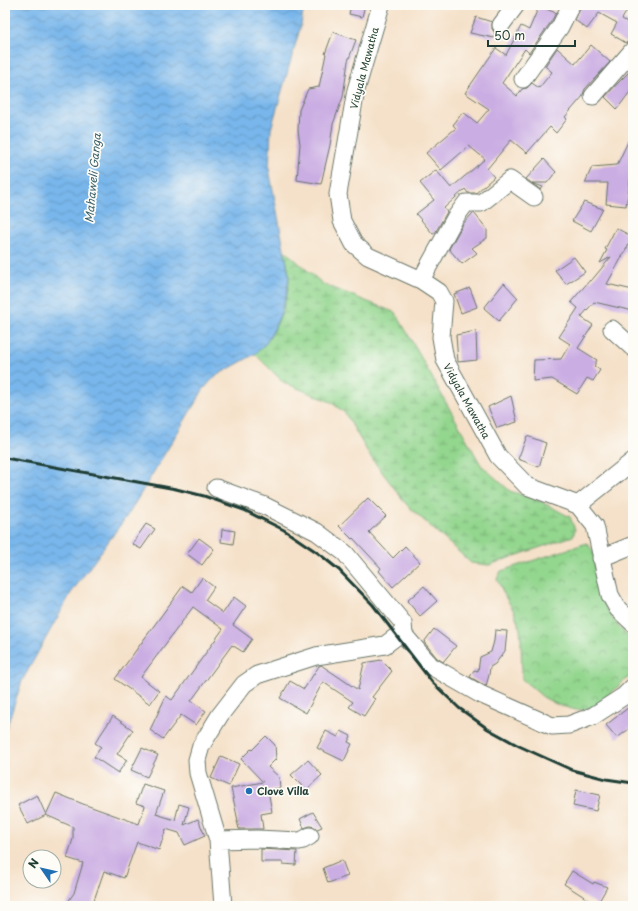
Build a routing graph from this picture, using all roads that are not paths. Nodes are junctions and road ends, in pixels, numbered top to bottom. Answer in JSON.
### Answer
{"nodes":[{"id":1,"x":381,"y":5,"type":"edge"},
{"id":2,"x":516,"y":5,"type":"edge"},
{"id":3,"x":571,"y":5,"type":"edge"},
{"id":4,"x":501,"y":25,"type":"dead end"},
{"id":5,"x":633,"y":50,"type":"edge"},
{"id":6,"x":523,"y":79,"type":"dead end"},
{"id":7,"x":593,"y":96,"type":"dead end"},
{"id":8,"x":534,"y":197,"type":"dead end"},
{"id":9,"x":421,"y":280,"type":"junction"},
{"id":10,"x":612,"y":329,"type":"dead end"},
{"id":11,"x":633,"y":348,"type":"edge"},
{"id":12,"x":633,"y":461,"type":"edge"},
{"id":13,"x":216,"y":488,"type":"dead end"},
{"id":14,"x":578,"y":505,"type":"junction"},
{"id":15,"x":633,"y":545,"type":"edge"},
{"id":16,"x":601,"y":558,"type":"junction"},
{"id":17,"x":633,"y":623,"type":"edge"},
{"id":18,"x":404,"y":635,"type":"junction"},
{"id":19,"x":633,"y":687,"type":"edge"},
{"id":20,"x":310,"y":836,"type":"dead end"},
{"id":21,"x":218,"y":840,"type":"junction"},
{"id":22,"x":223,"y":906,"type":"edge"}],
"edges":[{"from":1,"to":9,"type":"street","name":"Vidyala Mawatha"},
{"from":2,"to":4,"type":"street"},
{"from":3,"to":6,"type":"street"},
{"from":5,"to":7,"type":"street"},
{"from":8,"to":9,"type":"street"},
{"from":9,"to":14,"type":"street","name":"Vidyala Mawatha"},
{"from":10,"to":11,"type":"street"},
{"from":12,"to":14,"type":"street"},
{"from":13,"to":18,"type":"street"},
{"from":14,"to":16,"type":"street"},
{"from":15,"to":16,"type":"street"},
{"from":16,"to":17,"type":"street"},
{"from":18,"to":19,"type":"street"},
{"from":18,"to":21,"type":"street"},
{"from":20,"to":21,"type":"street"},
{"from":21,"to":22,"type":"street"}]}
